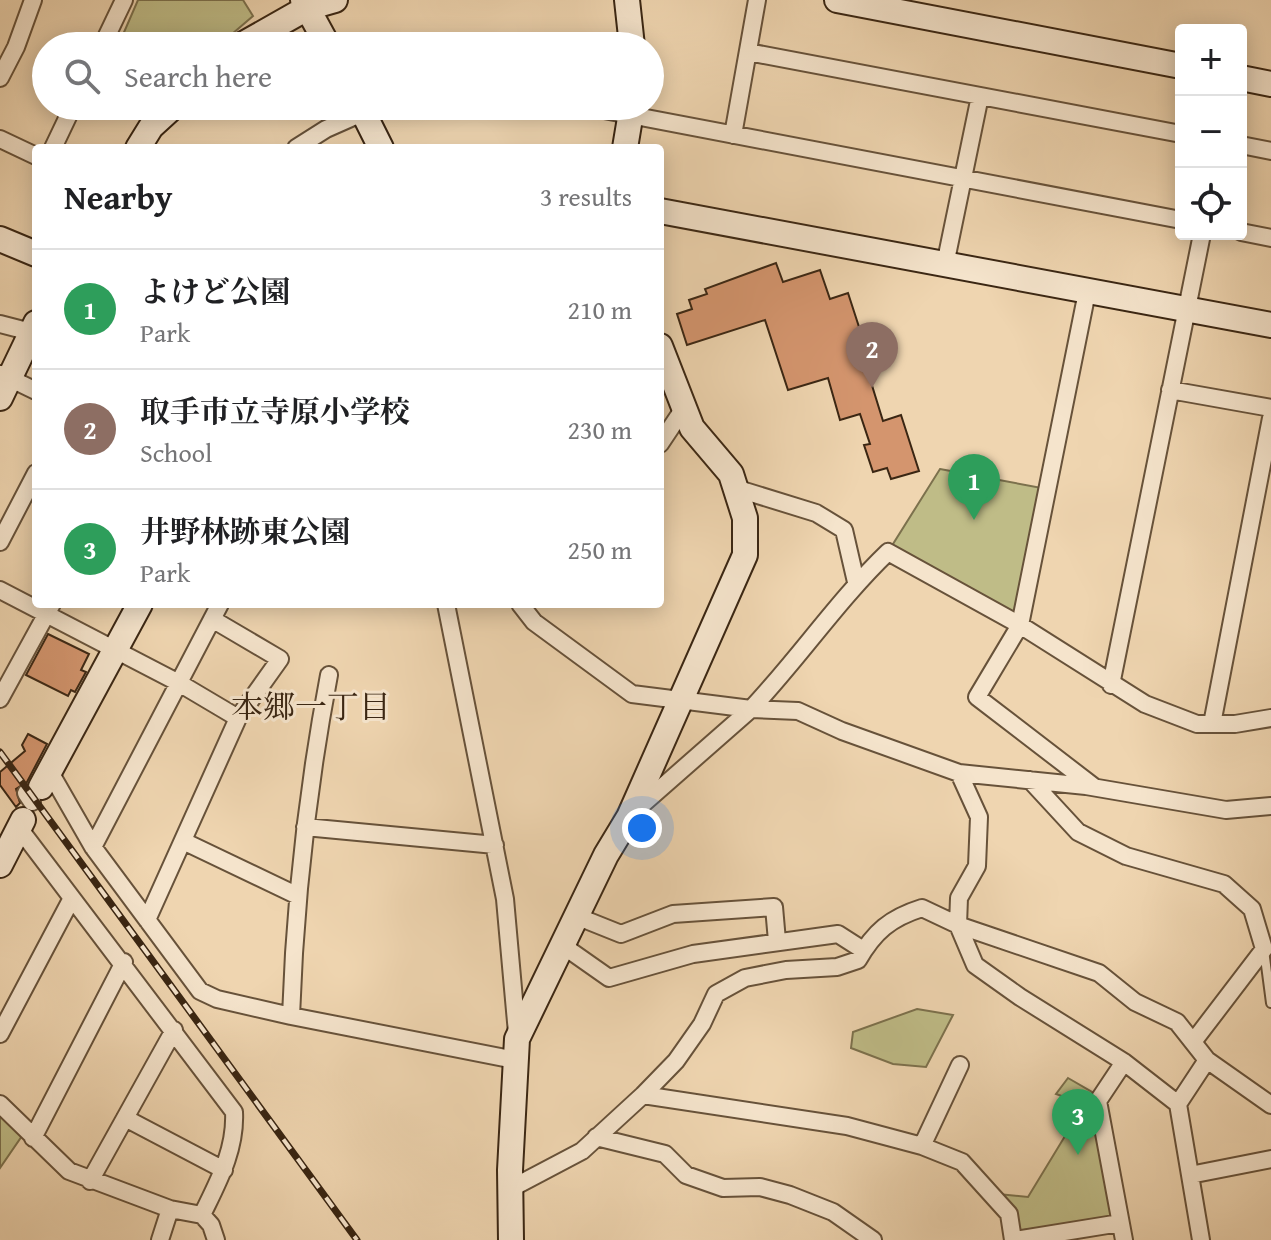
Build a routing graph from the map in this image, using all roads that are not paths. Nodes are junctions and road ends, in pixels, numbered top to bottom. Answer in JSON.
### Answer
{"nodes":[{"id":1,"x":33,"y":0,"type":"edge"},
{"id":2,"x":124,"y":0,"type":"edge"},
{"id":3,"x":335,"y":0,"type":"edge"},
{"id":4,"x":627,"y":0,"type":"edge"},
{"id":5,"x":757,"y":0,"type":"edge"},
{"id":6,"x":837,"y":0,"type":"edge"},
{"id":7,"x":305,"y":4,"type":"edge"},
{"id":8,"x":109,"y":32,"type":"edge"},
{"id":9,"x":262,"y":32,"type":"edge"},
{"id":10,"x":320,"y":32,"type":"edge"},
{"id":11,"x":630,"y":32,"type":"edge"},
{"id":12,"x":748,"y":53,"type":"junction"},
{"id":13,"x":1175,"y":65,"type":"edge"},
{"id":14,"x":0,"y":78,"type":"edge"},
{"id":15,"x":1247,"y":79,"type":"edge"},
{"id":16,"x":1271,"y":84,"type":"edge"},
{"id":17,"x":980,"y":96,"type":"junction"},
{"id":18,"x":664,"y":119,"type":"edge"},
{"id":19,"x":66,"y":120,"type":"edge"},
{"id":20,"x":156,"y":120,"type":"edge"},
{"id":21,"x":344,"y":120,"type":"edge"},
{"id":22,"x":371,"y":120,"type":"edge"},
{"id":23,"x":630,"y":120,"type":"edge"},
{"id":24,"x":1175,"y":133,"type":"edge"},
{"id":25,"x":733,"y":135,"type":"junction"},
{"id":26,"x":0,"y":139,"type":"edge"},
{"id":27,"x":55,"y":144,"type":"edge"},
{"id":28,"x":141,"y":144,"type":"edge"},
{"id":29,"x":302,"y":144,"type":"edge"},
{"id":30,"x":380,"y":144,"type":"edge"},
{"id":31,"x":626,"y":144,"type":"edge"},
{"id":32,"x":1247,"y":146,"type":"edge"},
{"id":33,"x":1271,"y":151,"type":"edge"},
{"id":34,"x":32,"y":154,"type":"edge"},
{"id":35,"x":964,"y":180,"type":"junction"},
{"id":36,"x":664,"y":212,"type":"edge"},
{"id":37,"x":1175,"y":219,"type":"edge"},
{"id":38,"x":1247,"y":233,"type":"edge"},
{"id":39,"x":1271,"y":238,"type":"edge"},
{"id":40,"x":0,"y":239,"type":"edge"},
{"id":41,"x":1201,"y":240,"type":"edge"},
{"id":42,"x":32,"y":252,"type":"edge"},
{"id":43,"x":945,"y":265,"type":"junction"},
{"id":44,"x":1087,"y":292,"type":"junction"},
{"id":45,"x":1187,"y":309,"type":"junction"},
{"id":46,"x":0,"y":324,"type":"edge"},
{"id":47,"x":1271,"y":325,"type":"edge"},
{"id":48,"x":32,"y":327,"type":"edge"},
{"id":49,"x":32,"y":331,"type":"edge"},
{"id":50,"x":664,"y":356,"type":"edge"},
{"id":51,"x":4,"y":383,"type":"edge"},
{"id":52,"x":32,"y":390,"type":"edge"},
{"id":53,"x":1170,"y":390,"type":"junction"},
{"id":54,"x":684,"y":408,"type":"junction"},
{"id":55,"x":1271,"y":408,"type":"edge"},
{"id":56,"x":1271,"y":418,"type":"edge"},
{"id":57,"x":664,"y":438,"type":"edge"},
{"id":58,"x":32,"y":481,"type":"edge"},
{"id":59,"x":735,"y":488,"type":"junction"},
{"id":60,"x":0,"y":542,"type":"edge"},
{"id":61,"x":856,"y":582,"type":"junction"},
{"id":62,"x":0,"y":590,"type":"edge"},
{"id":63,"x":32,"y":602,"type":"edge"},
{"id":64,"x":138,"y":608,"type":"edge"},
{"id":65,"x":447,"y":608,"type":"edge"},
{"id":66,"x":523,"y":608,"type":"edge"},
{"id":67,"x":49,"y":609,"type":"edge"},
{"id":68,"x":216,"y":612,"type":"edge"},
{"id":69,"x":1020,"y":625,"type":"junction"},
{"id":70,"x":115,"y":649,"type":"junction"},
{"id":71,"x":329,"y":675,"type":"dead end"},
{"id":72,"x":179,"y":683,"type":"junction"},
{"id":73,"x":1111,"y":685,"type":"junction"},
{"id":74,"x":0,"y":699,"type":"edge"},
{"id":75,"x":681,"y":702,"type":"junction"},
{"id":76,"x":751,"y":709,"type":"junction"},
{"id":77,"x":238,"y":718,"type":"junction"},
{"id":78,"x":1271,"y":718,"type":"edge"},
{"id":79,"x":1212,"y":724,"type":"junction"},
{"id":80,"x":959,"y":773,"type":"junction"},
{"id":81,"x":1030,"y":780,"type":"junction"},
{"id":82,"x":1098,"y":789,"type":"junction"},
{"id":83,"x":32,"y":800,"type":"junction"},
{"id":84,"x":1271,"y":806,"type":"edge"},
{"id":85,"x":629,"y":817,"type":"junction"},
{"id":86,"x":305,"y":827,"type":"junction"},
{"id":87,"x":183,"y":841,"type":"junction"},
{"id":88,"x":495,"y":845,"type":"junction"},
{"id":89,"x":93,"y":847,"type":"junction"},
{"id":90,"x":0,"y":865,"type":"edge"},
{"id":91,"x":296,"y":895,"type":"junction"},
{"id":92,"x":72,"y":898,"type":"junction"},
{"id":93,"x":576,"y":916,"type":"junction"},
{"id":94,"x":147,"y":920,"type":"junction"},
{"id":95,"x":958,"y":925,"type":"junction"},
{"id":96,"x":777,"y":941,"type":"junction"},
{"id":97,"x":562,"y":945,"type":"junction"},
{"id":98,"x":1264,"y":949,"type":"junction"},
{"id":99,"x":863,"y":950,"type":"junction"},
{"id":100,"x":124,"y":962,"type":"junction"},
{"id":101,"x":1271,"y":1003,"type":"edge"},
{"id":102,"x":291,"y":1016,"type":"junction"},
{"id":103,"x":174,"y":1030,"type":"junction"},
{"id":104,"x":0,"y":1034,"type":"edge"},
{"id":105,"x":1193,"y":1042,"type":"junction"},
{"id":106,"x":516,"y":1050,"type":"junction"},
{"id":107,"x":1207,"y":1060,"type":"junction"},
{"id":108,"x":1124,"y":1062,"type":"junction"},
{"id":109,"x":960,"y":1065,"type":"dead end"},
{"id":110,"x":643,"y":1095,"type":"junction"},
{"id":111,"x":0,"y":1104,"type":"edge"},
{"id":112,"x":1178,"y":1104,"type":"junction"},
{"id":113,"x":1271,"y":1105,"type":"edge"},
{"id":114,"x":125,"y":1118,"type":"junction"},
{"id":115,"x":596,"y":1137,"type":"junction"},
{"id":116,"x":33,"y":1138,"type":"junction"},
{"id":117,"x":922,"y":1146,"type":"junction"},
{"id":118,"x":1271,"y":1159,"type":"edge"},
{"id":119,"x":224,"y":1170,"type":"junction"},
{"id":120,"x":1190,"y":1175,"type":"junction"},
{"id":121,"x":90,"y":1181,"type":"junction"},
{"id":122,"x":510,"y":1189,"type":"junction"},
{"id":123,"x":170,"y":1209,"type":"junction"},
{"id":124,"x":202,"y":1215,"type":"junction"},
{"id":125,"x":1120,"y":1223,"type":"junction"},
{"id":126,"x":160,"y":1240,"type":"edge"},
{"id":127,"x":216,"y":1240,"type":"edge"},
{"id":128,"x":511,"y":1240,"type":"edge"},
{"id":129,"x":873,"y":1240,"type":"edge"},
{"id":130,"x":1014,"y":1240,"type":"edge"},
{"id":131,"x":1124,"y":1240,"type":"edge"},
{"id":132,"x":1201,"y":1240,"type":"edge"}],
"edges":[{"from":1,"to":14,"type":"street"},
{"from":2,"to":8,"type":"street"},
{"from":3,"to":7,"type":"street"},
{"from":4,"to":11,"type":"street"},
{"from":5,"to":12,"type":"street"},
{"from":6,"to":13,"type":"street"},
{"from":7,"to":9,"type":"street"},
{"from":7,"to":10,"type":"street"},
{"from":12,"to":17,"type":"street"},
{"from":12,"to":25,"type":"street"},
{"from":15,"to":16,"type":"street"},
{"from":17,"to":24,"type":"street"},
{"from":17,"to":35,"type":"street"},
{"from":18,"to":25,"type":"street"},
{"from":19,"to":27,"type":"street"},
{"from":20,"to":28,"type":"street"},
{"from":21,"to":29,"type":"street"},
{"from":22,"to":30,"type":"street"},
{"from":23,"to":31,"type":"street"},
{"from":25,"to":35,"type":"street"},
{"from":26,"to":34,"type":"street"},
{"from":32,"to":33,"type":"street"},
{"from":35,"to":37,"type":"street"},
{"from":35,"to":43,"type":"street"},
{"from":36,"to":43,"type":"street"},
{"from":38,"to":39,"type":"street"},
{"from":40,"to":42,"type":"street"},
{"from":41,"to":45,"type":"street"},
{"from":43,"to":44,"type":"street"},
{"from":44,"to":45,"type":"street"},
{"from":44,"to":69,"type":"street"},
{"from":45,"to":47,"type":"street"},
{"from":45,"to":53,"type":"street"},
{"from":46,"to":48,"type":"street"},
{"from":49,"to":51,"type":"street"},
{"from":50,"to":54,"type":"street"},
{"from":51,"to":52,"type":"street"},
{"from":53,"to":55,"type":"street"},
{"from":53,"to":73,"type":"street"},
{"from":54,"to":57,"type":"street"},
{"from":54,"to":59,"type":"street"},
{"from":56,"to":79,"type":"street"},
{"from":58,"to":60,"type":"street"},
{"from":59,"to":61,"type":"street"},
{"from":59,"to":75,"type":"street"},
{"from":61,"to":69,"type":"street"},
{"from":61,"to":76,"type":"street"},
{"from":62,"to":63,"type":"street"},
{"from":64,"to":70,"type":"street"},
{"from":65,"to":88,"type":"street"},
{"from":66,"to":75,"type":"street"},
{"from":67,"to":70,"type":"street"},
{"from":67,"to":74,"type":"street"},
{"from":68,"to":72,"type":"street"},
{"from":68,"to":77,"type":"street"},
{"from":69,"to":73,"type":"street"},
{"from":69,"to":82,"type":"street"},
{"from":70,"to":72,"type":"street"},
{"from":70,"to":83,"type":"street"},
{"from":71,"to":86,"type":"street"},
{"from":72,"to":77,"type":"street"},
{"from":72,"to":89,"type":"street"},
{"from":73,"to":79,"type":"street"},
{"from":75,"to":76,"type":"street"},
{"from":75,"to":85,"type":"street"},
{"from":76,"to":80,"type":"street"},
{"from":76,"to":85,"type":"street"},
{"from":77,"to":87,"type":"street"},
{"from":78,"to":79,"type":"street"},
{"from":80,"to":81,"type":"street"},
{"from":80,"to":95,"type":"street"},
{"from":81,"to":82,"type":"street"},
{"from":81,"to":98,"type":"street"},
{"from":82,"to":84,"type":"street"},
{"from":83,"to":89,"type":"street"},
{"from":83,"to":90,"type":"street"},
{"from":83,"to":92,"type":"street"},
{"from":85,"to":93,"type":"street"},
{"from":86,"to":88,"type":"street"},
{"from":86,"to":91,"type":"street"},
{"from":87,"to":91,"type":"street"},
{"from":87,"to":94,"type":"street"},
{"from":88,"to":106,"type":"street"},
{"from":89,"to":94,"type":"street"},
{"from":91,"to":102,"type":"street"},
{"from":92,"to":100,"type":"street"},
{"from":92,"to":104,"type":"street"},
{"from":93,"to":96,"type":"street"},
{"from":93,"to":97,"type":"street"},
{"from":94,"to":102,"type":"street"},
{"from":95,"to":99,"type":"street"},
{"from":95,"to":105,"type":"street"},
{"from":95,"to":108,"type":"street"},
{"from":96,"to":97,"type":"street"},
{"from":96,"to":99,"type":"street"},
{"from":97,"to":106,"type":"street"},
{"from":98,"to":101,"type":"lane"},
{"from":98,"to":105,"type":"street"},
{"from":99,"to":110,"type":"street"},
{"from":100,"to":103,"type":"street"},
{"from":100,"to":116,"type":"street"},
{"from":102,"to":106,"type":"street"},
{"from":103,"to":114,"type":"street"},
{"from":103,"to":119,"type":"street"},
{"from":105,"to":107,"type":"street"},
{"from":106,"to":122,"type":"street"},
{"from":107,"to":112,"type":"street"},
{"from":107,"to":113,"type":"street"},
{"from":108,"to":112,"type":"street"},
{"from":108,"to":125,"type":"street"},
{"from":109,"to":117,"type":"street"},
{"from":110,"to":115,"type":"street"},
{"from":110,"to":117,"type":"street"},
{"from":111,"to":116,"type":"street"},
{"from":112,"to":120,"type":"street"},
{"from":114,"to":119,"type":"street"},
{"from":114,"to":121,"type":"street"},
{"from":115,"to":122,"type":"street"},
{"from":115,"to":129,"type":"street"},
{"from":116,"to":121,"type":"street"},
{"from":117,"to":130,"type":"street"},
{"from":118,"to":120,"type":"street"},
{"from":119,"to":124,"type":"street"},
{"from":120,"to":132,"type":"street"},
{"from":121,"to":123,"type":"street"},
{"from":122,"to":128,"type":"street"},
{"from":123,"to":124,"type":"street"},
{"from":123,"to":126,"type":"street"},
{"from":124,"to":127,"type":"street"},
{"from":125,"to":130,"type":"street"},
{"from":125,"to":131,"type":"street"}]}
